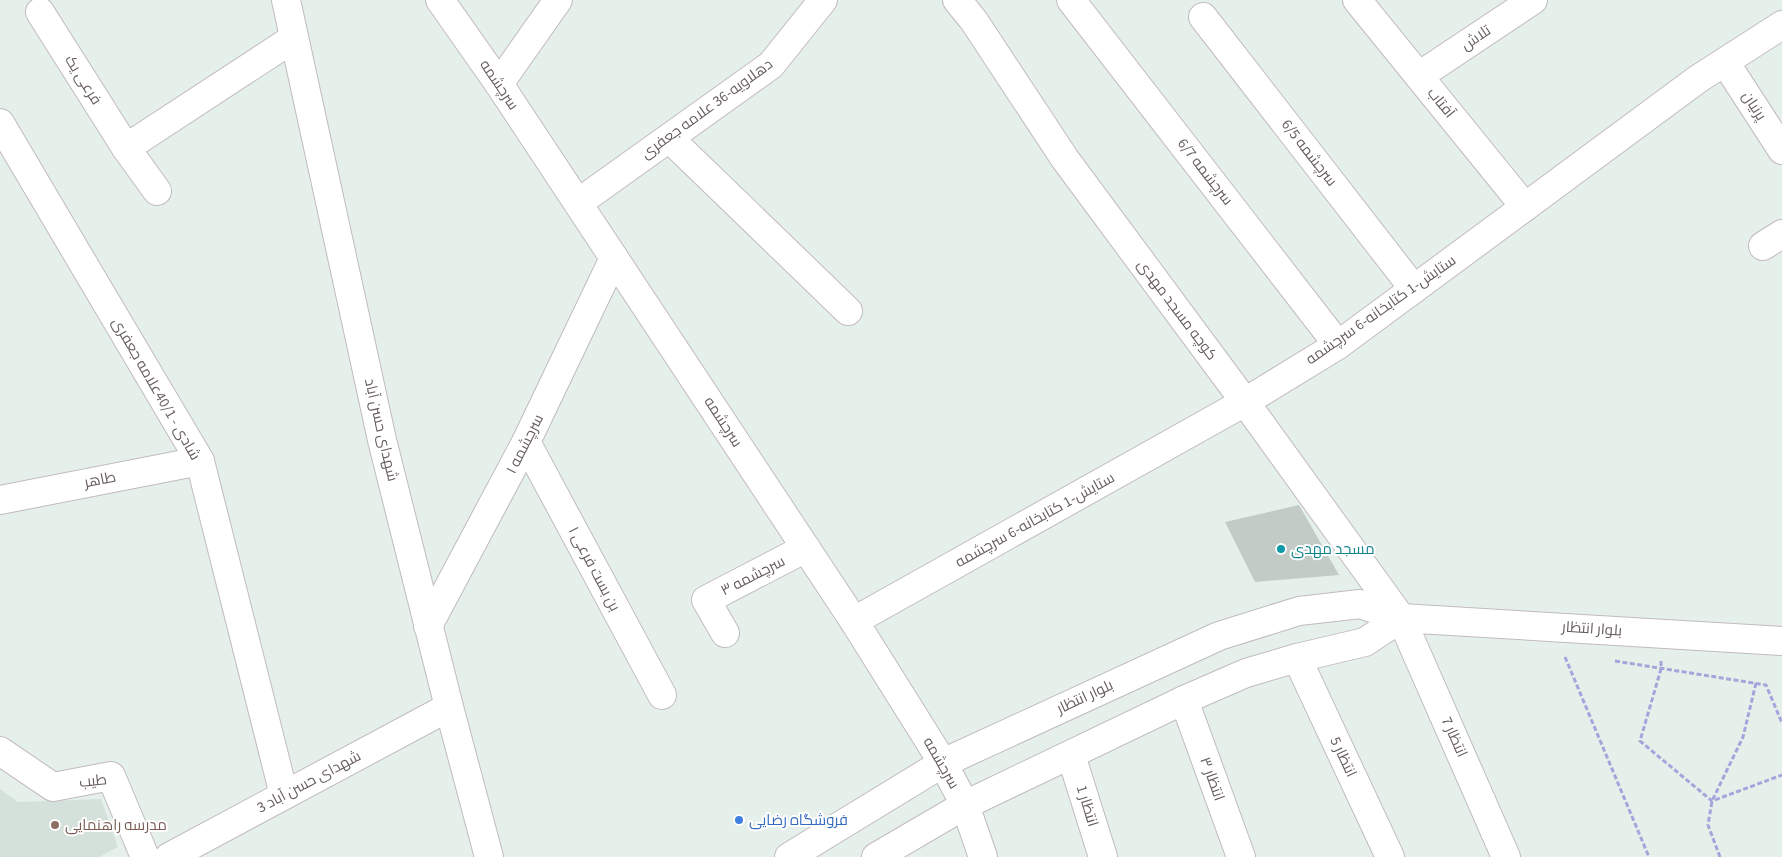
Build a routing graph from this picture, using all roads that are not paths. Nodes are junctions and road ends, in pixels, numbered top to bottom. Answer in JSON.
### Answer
{"nodes":[{"id":1,"x":286,"y":0,"type":"edge"},
{"id":2,"x":440,"y":0,"type":"edge"},
{"id":3,"x":558,"y":0,"type":"edge"},
{"id":4,"x":823,"y":0,"type":"edge"},
{"id":5,"x":957,"y":0,"type":"edge"},
{"id":6,"x":1071,"y":0,"type":"edge"},
{"id":7,"x":1357,"y":0,"type":"edge"},
{"id":8,"x":1533,"y":0,"type":"edge"},
{"id":9,"x":40,"y":12,"type":"dead end"},
{"id":10,"x":1203,"y":17,"type":"dead end"},
{"id":11,"x":1782,"y":25,"type":"edge"},
{"id":12,"x":294,"y":38,"type":"junction"},
{"id":13,"x":1725,"y":62,"type":"junction"},
{"id":14,"x":1419,"y":76,"type":"junction"},
{"id":15,"x":499,"y":84,"type":"junction"},
{"id":16,"x":0,"y":124,"type":"edge"},
{"id":17,"x":669,"y":138,"type":"junction"},
{"id":18,"x":126,"y":148,"type":"junction"},
{"id":19,"x":1782,"y":150,"type":"edge"},
{"id":20,"x":157,"y":191,"type":"dead end"},
{"id":21,"x":578,"y":203,"type":"junction"},
{"id":22,"x":1525,"y":206,"type":"junction"},
{"id":23,"x":614,"y":258,"type":"junction"},
{"id":24,"x":1414,"y":289,"type":"junction"},
{"id":25,"x":848,"y":312,"type":"dead end"},
{"id":26,"x":1338,"y":345,"type":"junction"},
{"id":27,"x":1245,"y":402,"type":"junction"},
{"id":28,"x":526,"y":442,"type":"junction"},
{"id":29,"x":200,"y":461,"type":"junction"},
{"id":30,"x":0,"y":500,"type":"edge"},
{"id":31,"x":806,"y":548,"type":"junction"},
{"id":32,"x":1401,"y":618,"type":"junction"},
{"id":33,"x":854,"y":621,"type":"junction"},
{"id":34,"x":428,"y":626,"type":"junction"},
{"id":35,"x":725,"y":632,"type":"dead end"},
{"id":36,"x":1782,"y":641,"type":"edge"},
{"id":37,"x":1297,"y":658,"type":"junction"},
{"id":38,"x":662,"y":695,"type":"dead end"},
{"id":39,"x":1184,"y":700,"type":"junction"},
{"id":40,"x":449,"y":708,"type":"junction"},
{"id":41,"x":0,"y":751,"type":"edge"},
{"id":42,"x":1071,"y":755,"type":"junction"},
{"id":43,"x":943,"y":763,"type":"junction"},
{"id":44,"x":284,"y":795,"type":"junction"},
{"id":45,"x":965,"y":805,"type":"junction"},
{"id":46,"x":145,"y":857,"type":"edge"},
{"id":47,"x":169,"y":857,"type":"edge"},
{"id":48,"x":489,"y":857,"type":"edge"},
{"id":49,"x":789,"y":857,"type":"edge"},
{"id":50,"x":876,"y":857,"type":"edge"},
{"id":51,"x":983,"y":857,"type":"edge"},
{"id":52,"x":1103,"y":857,"type":"edge"},
{"id":53,"x":1241,"y":857,"type":"edge"},
{"id":54,"x":1390,"y":857,"type":"edge"},
{"id":55,"x":1506,"y":857,"type":"edge"}],
"edges":[{"from":1,"to":12,"type":"street","name":"شهدای حسن آباد"},
{"from":2,"to":15,"type":"street","name":"سرچشمه"},
{"from":3,"to":15,"type":"street"},
{"from":4,"to":17,"type":"street","name":"دهلاویه-36 علامه جعفری"},
{"from":5,"to":27,"type":"street","name":"کوچه مسجد مهدی"},
{"from":6,"to":26,"type":"street","name":"سرچشمه 6/7"},
{"from":7,"to":14,"type":"street","name":"آفتاب"},
{"from":8,"to":14,"type":"street","name":"تلاش"},
{"from":9,"to":18,"type":"street","name":"فرعی یک"},
{"from":10,"to":24,"type":"street","name":"سرچشمه 6/5"},
{"from":11,"to":13,"type":"street","name":"ستایش-1 کتابخانه-6 سرچشمه"},
{"from":12,"to":18,"type":"street"},
{"from":12,"to":34,"type":"street","name":"شهدای حسن آباد"},
{"from":13,"to":19,"type":"street","name":"پرنیان"},
{"from":13,"to":22,"type":"street","name":"ستایش-1 کتابخانه-6 سرچشمه"},
{"from":14,"to":22,"type":"street","name":"آفتاب"},
{"from":15,"to":21,"type":"street","name":"سرچشمه"},
{"from":16,"to":29,"type":"street","name":"شادی - 40/1علامه جعفری"},
{"from":17,"to":21,"type":"street","name":"دهلاویه-36 علامه جعفری"},
{"from":17,"to":25,"type":"street"},
{"from":18,"to":20,"type":"street","name":"فرعی یک"},
{"from":21,"to":23,"type":"street","name":"سرچشمه"},
{"from":22,"to":24,"type":"street","name":"ستایش-1 کتابخانه-6 سرچشمه"},
{"from":23,"to":28,"type":"street","name":"سرچشمه ۱"},
{"from":23,"to":31,"type":"street","name":"سرچشمه"},
{"from":24,"to":26,"type":"street","name":"ستایش-1 کتابخانه-6 سرچشمه"},
{"from":26,"to":27,"type":"street","name":"ستایش-1 کتابخانه-6 سرچشمه"},
{"from":27,"to":32,"type":"street","name":"کوچه مسجد مهدی"},
{"from":27,"to":33,"type":"street","name":"ستایش-1 کتابخانه-6 سرچشمه"},
{"from":28,"to":34,"type":"street","name":"سرچشمه ۱"},
{"from":28,"to":38,"type":"street","name":"بن بست فرعی ۱"},
{"from":29,"to":30,"type":"street","name":"طاهر"},
{"from":29,"to":44,"type":"street","name":"شادی - 40/1علامه جعفری"},
{"from":31,"to":33,"type":"street","name":"سرچشمه"},
{"from":31,"to":35,"type":"street","name":"سرچشمه ۳"},
{"from":32,"to":36,"type":"street","name":"بلوار انتظار"},
{"from":32,"to":37,"type":"street"},
{"from":32,"to":43,"type":"street","name":"بلوار انتظار"},
{"from":32,"to":55,"type":"street","name":"انتظار 7"},
{"from":33,"to":43,"type":"street","name":"سرچشمه"},
{"from":34,"to":40,"type":"street","name":"شهدای حسن آباد"},
{"from":37,"to":39,"type":"street"},
{"from":37,"to":54,"type":"street","name":"انتظار 5"},
{"from":39,"to":42,"type":"street"},
{"from":39,"to":53,"type":"street","name":"انتظار ۳"},
{"from":40,"to":44,"type":"street","name":"شهدای حسن آباد 3"},
{"from":40,"to":48,"type":"street","name":"شهدای حسن آباد"},
{"from":41,"to":46,"type":"street","name":"طیب"},
{"from":42,"to":45,"type":"street"},
{"from":42,"to":52,"type":"street","name":"انتظار 1"},
{"from":43,"to":45,"type":"street","name":"سرچشمه"},
{"from":43,"to":49,"type":"street","name":"بلوار انتظار"},
{"from":44,"to":47,"type":"street","name":"شهدای حسن آباد 3"},
{"from":45,"to":50,"type":"street"},
{"from":45,"to":51,"type":"street","name":"سرچشمه"}]}
